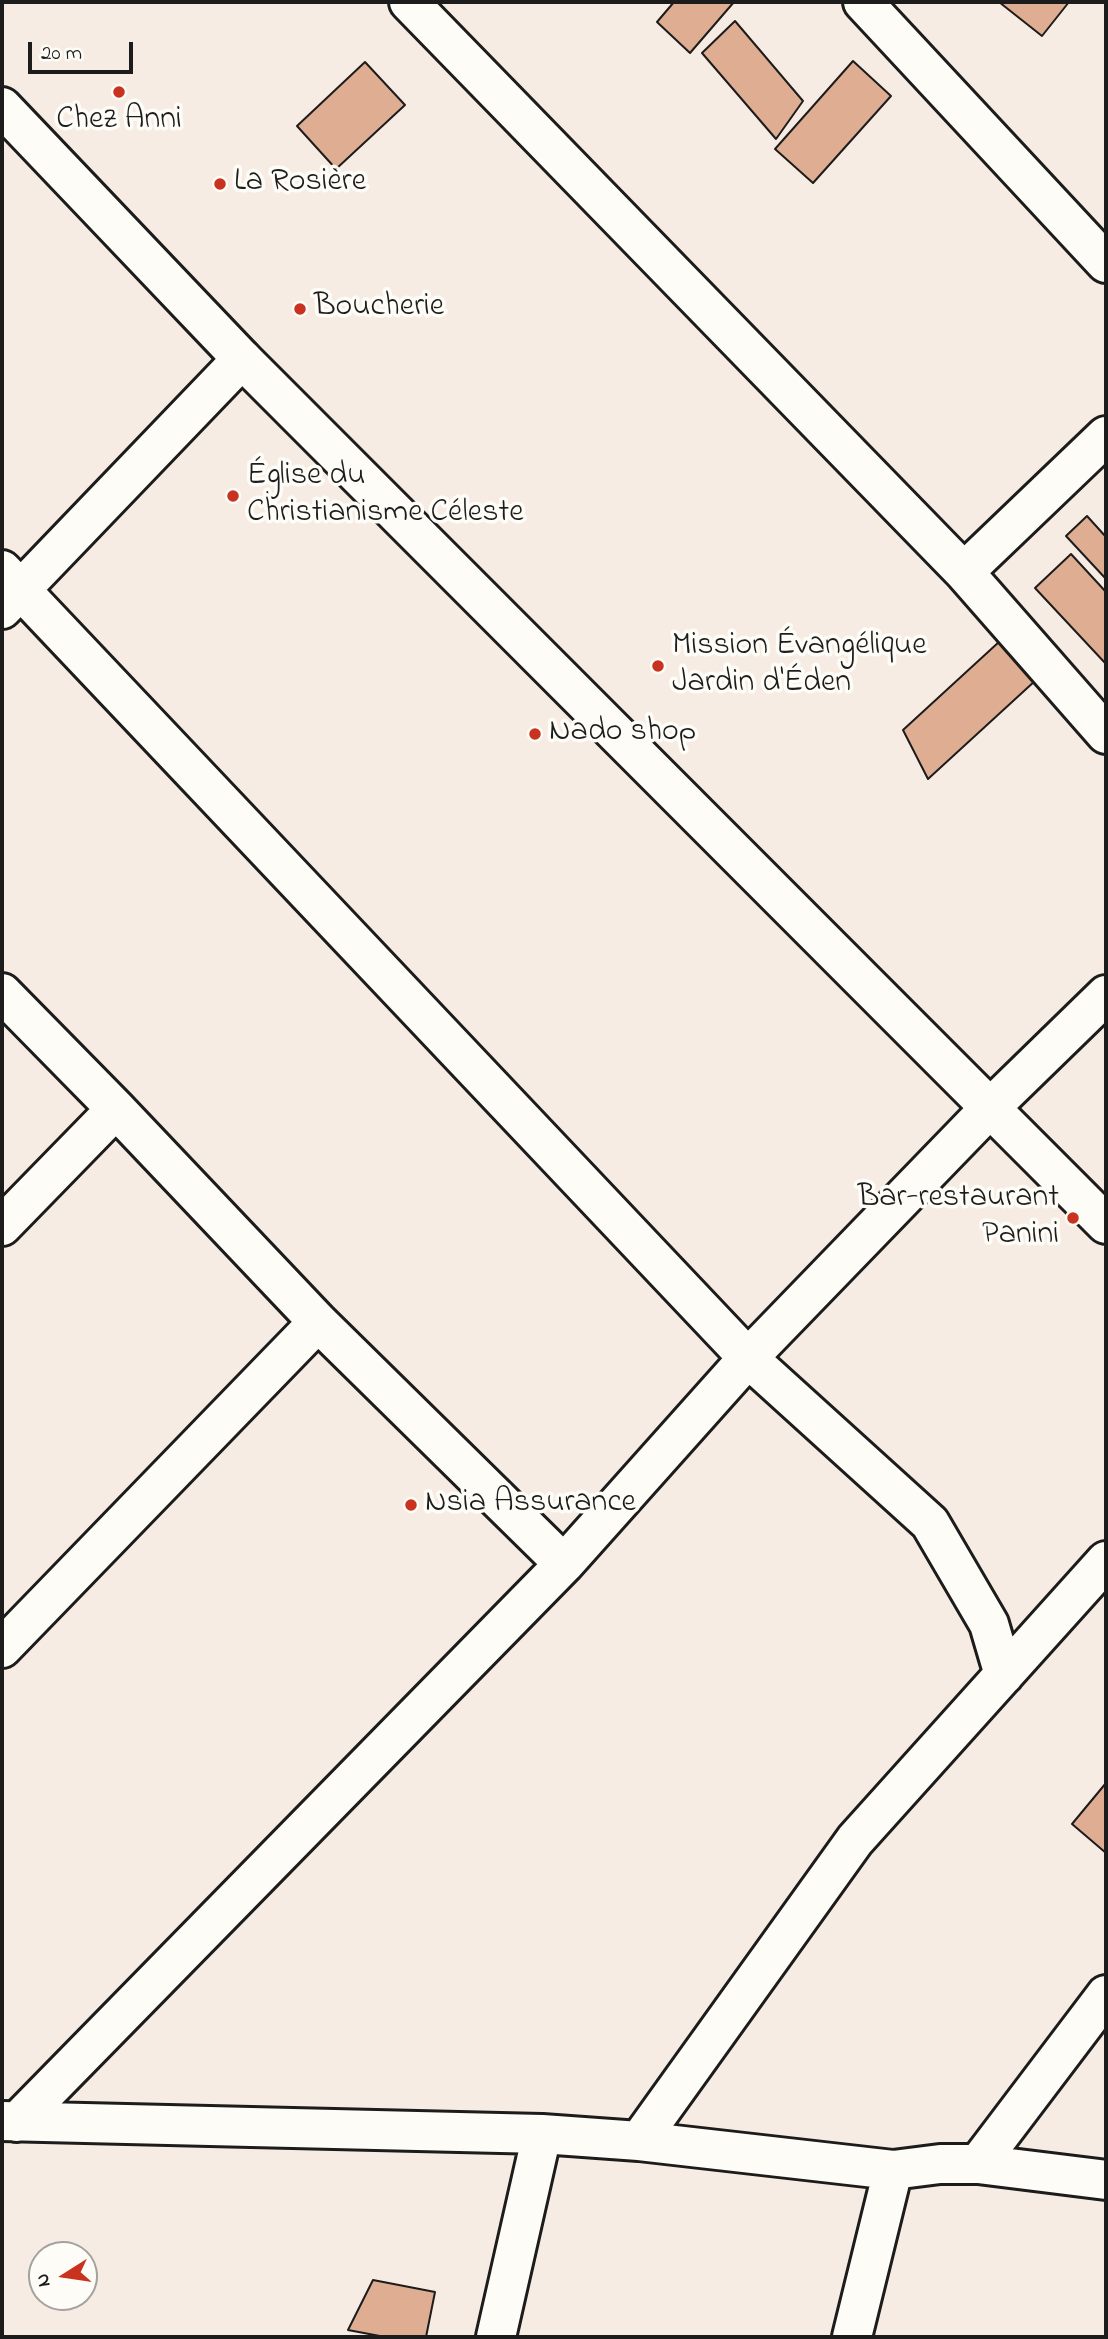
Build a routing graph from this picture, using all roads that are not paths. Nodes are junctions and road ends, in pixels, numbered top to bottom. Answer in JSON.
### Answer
{"nodes":[{"id":1,"x":409,"y":2,"type":"edge"},
{"id":2,"x":863,"y":2,"type":"edge"},
{"id":3,"x":2,"y":107,"type":"edge"},
{"id":4,"x":1106,"y":263,"type":"edge"},
{"id":5,"x":242,"y":359,"type":"junction"},
{"id":6,"x":1106,"y":436,"type":"edge"},
{"id":7,"x":964,"y":572,"type":"junction"},
{"id":8,"x":8,"y":589,"type":"edge"},
{"id":9,"x":1106,"y":734,"type":"edge"},
{"id":10,"x":2,"y":993,"type":"edge"},
{"id":11,"x":1106,"y":995,"type":"edge"},
{"id":12,"x":116,"y":1109,"type":"junction"},
{"id":13,"x":989,"y":1109,"type":"junction"},
{"id":14,"x":1106,"y":1224,"type":"edge"},
{"id":15,"x":2,"y":1226,"type":"edge"},
{"id":16,"x":318,"y":1322,"type":"junction"},
{"id":17,"x":748,"y":1358,"type":"junction"},
{"id":18,"x":1106,"y":1561,"type":"edge"},
{"id":19,"x":564,"y":1564,"type":"junction"},
{"id":20,"x":2,"y":1648,"type":"edge"},
{"id":21,"x":1004,"y":1675,"type":"junction"},
{"id":22,"x":1106,"y":1995,"type":"edge"},
{"id":23,"x":9,"y":2122,"type":"edge"},
{"id":24,"x":542,"y":2134,"type":"junction"},
{"id":25,"x":639,"y":2141,"type":"junction"},
{"id":26,"x":978,"y":2164,"type":"junction"},
{"id":27,"x":893,"y":2171,"type":"junction"},
{"id":28,"x":1106,"y":2180,"type":"edge"},
{"id":29,"x":496,"y":2337,"type":"edge"},
{"id":30,"x":852,"y":2337,"type":"edge"}],
"edges":[{"from":1,"to":7,"type":"street"},
{"from":2,"to":4,"type":"street"},
{"from":3,"to":5,"type":"street"},
{"from":5,"to":8,"type":"street"},
{"from":5,"to":13,"type":"street"},
{"from":6,"to":7,"type":"street"},
{"from":7,"to":9,"type":"street"},
{"from":8,"to":17,"type":"street"},
{"from":10,"to":12,"type":"street"},
{"from":11,"to":13,"type":"street"},
{"from":12,"to":15,"type":"street"},
{"from":12,"to":16,"type":"street"},
{"from":13,"to":14,"type":"street"},
{"from":13,"to":17,"type":"street"},
{"from":16,"to":19,"type":"street"},
{"from":16,"to":20,"type":"street"},
{"from":17,"to":19,"type":"street"},
{"from":17,"to":21,"type":"street"},
{"from":18,"to":21,"type":"street"},
{"from":19,"to":23,"type":"street"},
{"from":21,"to":25,"type":"street"},
{"from":22,"to":26,"type":"street"},
{"from":23,"to":24,"type":"street"},
{"from":24,"to":25,"type":"street"},
{"from":24,"to":29,"type":"street"},
{"from":25,"to":27,"type":"street"},
{"from":26,"to":27,"type":"street"},
{"from":26,"to":28,"type":"street"},
{"from":27,"to":30,"type":"street"}]}
